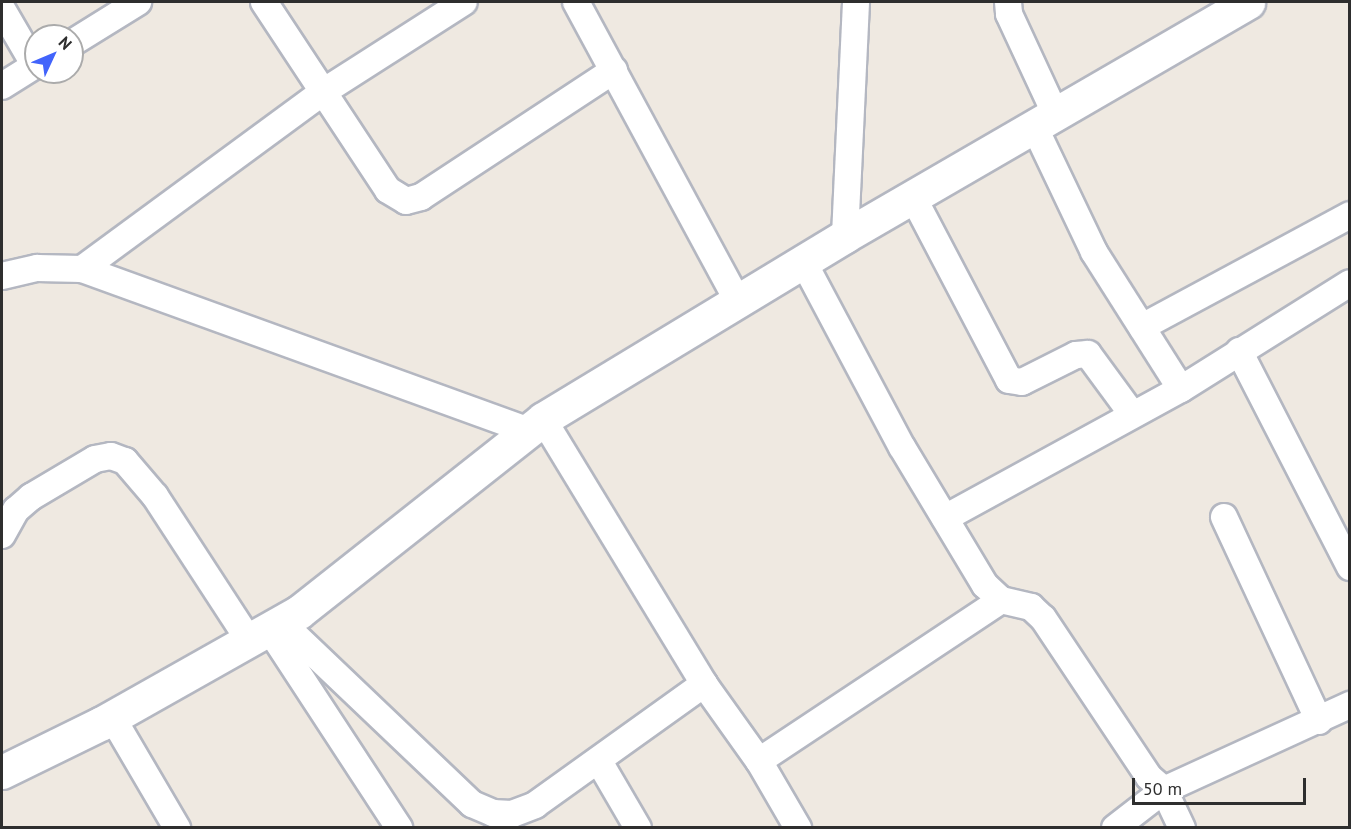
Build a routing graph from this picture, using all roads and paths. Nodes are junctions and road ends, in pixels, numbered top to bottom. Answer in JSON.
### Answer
{"nodes":[{"id":1,"x":138,"y":2,"type":"edge"},
{"id":2,"x":264,"y":2,"type":"edge"},
{"id":3,"x":464,"y":2,"type":"edge"},
{"id":4,"x":576,"y":2,"type":"edge"},
{"id":5,"x":856,"y":2,"type":"edge"},
{"id":6,"x":1008,"y":2,"type":"edge"},
{"id":7,"x":1248,"y":2,"type":"edge"},
{"id":8,"x":2,"y":9,"type":"edge"},
{"id":9,"x":84,"y":35,"type":"edge"},
{"id":10,"x":24,"y":46,"type":"edge"},
{"id":11,"x":614,"y":70,"type":"junction"},
{"id":12,"x":24,"y":72,"type":"edge"},
{"id":13,"x":2,"y":86,"type":"edge"},
{"id":14,"x":323,"y":92,"type":"junction"},
{"id":15,"x":1045,"y":119,"type":"junction"},
{"id":16,"x":914,"y":199,"type":"junction"},
{"id":17,"x":1350,"y":215,"type":"edge"},
{"id":18,"x":845,"y":236,"type":"junction"},
{"id":19,"x":804,"y":263,"type":"junction"},
{"id":20,"x":82,"y":269,"type":"junction"},
{"id":21,"x":2,"y":276,"type":"edge"},
{"id":22,"x":1350,"y":283,"type":"edge"},
{"id":23,"x":738,"y":302,"type":"junction"},
{"id":24,"x":1142,"y":327,"type":"junction"},
{"id":25,"x":1239,"y":351,"type":"junction"},
{"id":26,"x":1181,"y":389,"type":"junction"},
{"id":27,"x":1132,"y":414,"type":"junction"},
{"id":28,"x":535,"y":425,"type":"junction"},
{"id":29,"x":1224,"y":517,"type":"dead end"},
{"id":30,"x":945,"y":518,"type":"junction"},
{"id":31,"x":2,"y":535,"type":"edge"},
{"id":32,"x":1350,"y":567,"type":"edge"},
{"id":33,"x":1001,"y":600,"type":"junction"},
{"id":34,"x":266,"y":630,"type":"junction"},
{"id":35,"x":704,"y":684,"type":"junction"},
{"id":36,"x":1350,"y":705,"type":"edge"},
{"id":37,"x":112,"y":717,"type":"junction"},
{"id":38,"x":1319,"y":721,"type":"junction"},
{"id":39,"x":759,"y":761,"type":"junction"},
{"id":40,"x":600,"y":763,"type":"junction"},
{"id":41,"x":2,"y":772,"type":"edge"},
{"id":42,"x":1164,"y":790,"type":"junction"},
{"id":43,"x":177,"y":828,"type":"edge"},
{"id":44,"x":399,"y":828,"type":"edge"},
{"id":45,"x":638,"y":828,"type":"edge"},
{"id":46,"x":798,"y":828,"type":"edge"},
{"id":47,"x":1115,"y":828,"type":"edge"},
{"id":48,"x":1182,"y":828,"type":"edge"}],
"edges":[{"from":1,"to":9,"type":"street"},
{"from":2,"to":14,"type":"street"},
{"from":3,"to":14,"type":"street"},
{"from":4,"to":11,"type":"street"},
{"from":5,"to":18,"type":"street"},
{"from":6,"to":15,"type":"street"},
{"from":7,"to":15,"type":"main road"},
{"from":8,"to":10,"type":"street"},
{"from":11,"to":14,"type":"street"},
{"from":11,"to":23,"type":"street"},
{"from":12,"to":13,"type":"street"},
{"from":14,"to":20,"type":"street"},
{"from":15,"to":16,"type":"main road"},
{"from":15,"to":24,"type":"street"},
{"from":16,"to":18,"type":"main road"},
{"from":16,"to":27,"type":"street"},
{"from":17,"to":24,"type":"street"},
{"from":18,"to":19,"type":"main road"},
{"from":19,"to":23,"type":"main road"},
{"from":19,"to":30,"type":"street"},
{"from":20,"to":21,"type":"street"},
{"from":20,"to":28,"type":"street"},
{"from":22,"to":25,"type":"street"},
{"from":23,"to":28,"type":"main road"},
{"from":24,"to":26,"type":"street"},
{"from":25,"to":26,"type":"street"},
{"from":25,"to":32,"type":"street"},
{"from":26,"to":27,"type":"street"},
{"from":27,"to":30,"type":"street"},
{"from":28,"to":34,"type":"main road"},
{"from":28,"to":35,"type":"street"},
{"from":29,"to":38,"type":"street"},
{"from":30,"to":33,"type":"street"},
{"from":31,"to":34,"type":"street"},
{"from":33,"to":39,"type":"street"},
{"from":33,"to":42,"type":"street"},
{"from":34,"to":37,"type":"main road"},
{"from":34,"to":40,"type":"street"},
{"from":34,"to":44,"type":"street"},
{"from":35,"to":39,"type":"street"},
{"from":35,"to":40,"type":"street"},
{"from":36,"to":38,"type":"street"},
{"from":37,"to":41,"type":"main road"},
{"from":37,"to":43,"type":"street"},
{"from":38,"to":42,"type":"street"},
{"from":39,"to":46,"type":"street"},
{"from":40,"to":45,"type":"street"},
{"from":42,"to":47,"type":"street"},
{"from":42,"to":48,"type":"street"}]}
